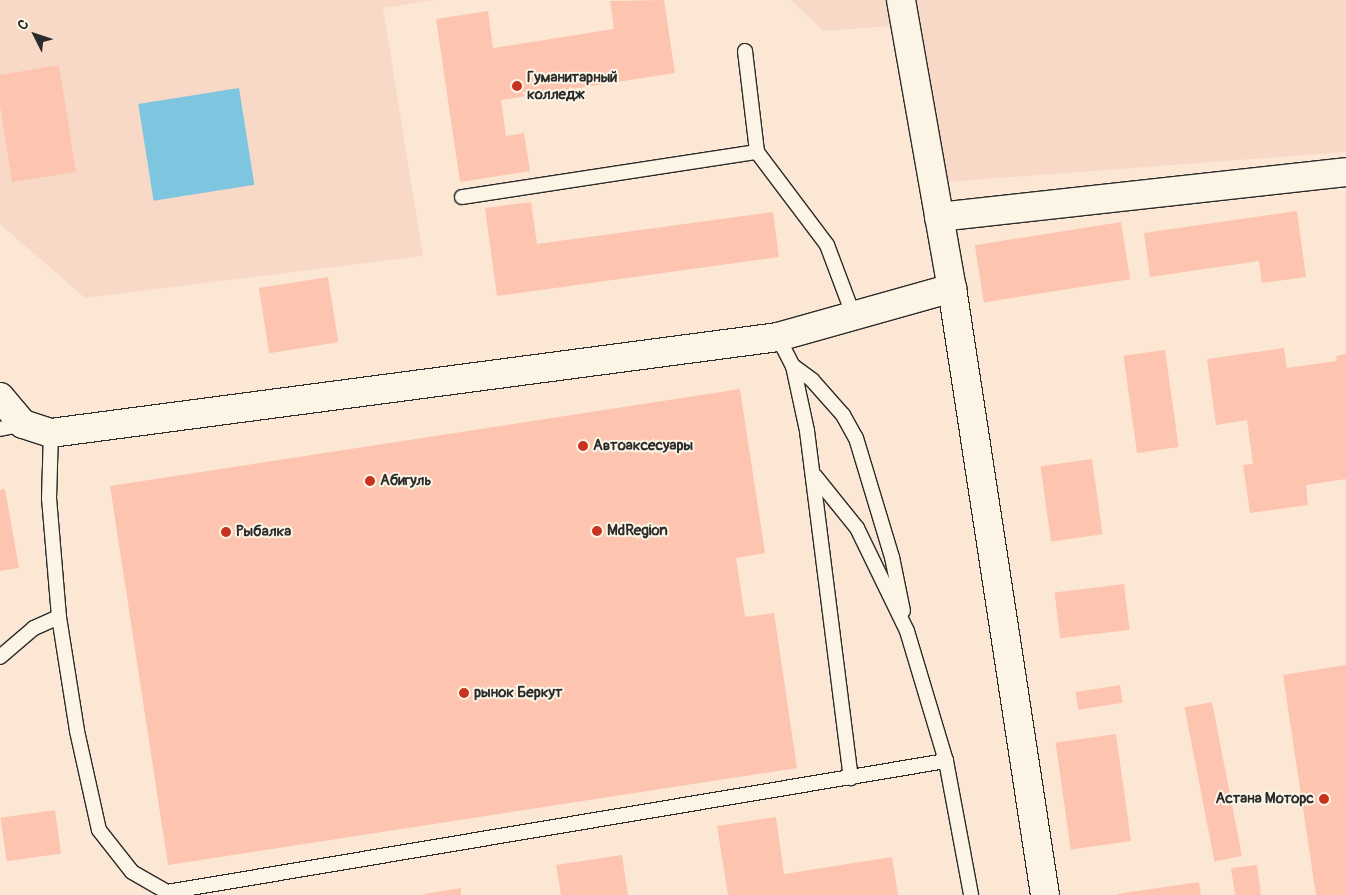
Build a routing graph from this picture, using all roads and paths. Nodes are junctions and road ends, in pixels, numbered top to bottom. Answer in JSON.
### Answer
{"nodes":[{"id":1,"x":901,"y":0,"type":"edge"},
{"id":2,"x":745,"y":51,"type":"dead end"},
{"id":3,"x":757,"y":152,"type":"junction"},
{"id":4,"x":1346,"y":172,"type":"edge"},
{"id":5,"x":462,"y":197,"type":"dead end"},
{"id":6,"x":939,"y":217,"type":"junction"},
{"id":7,"x":952,"y":288,"type":"junction"},
{"id":8,"x":853,"y":314,"type":"junction"},
{"id":9,"x":778,"y":337,"type":"junction"},
{"id":10,"x":793,"y":366,"type":"junction"},
{"id":11,"x":0,"y":398,"type":"edge"},
{"id":12,"x":12,"y":427,"type":"edge"},
{"id":13,"x":51,"y":433,"type":"junction"},
{"id":14,"x":814,"y":476,"type":"junction"},
{"id":15,"x":59,"y":617,"type":"junction"},
{"id":16,"x":908,"y":631,"type":"junction"},
{"id":17,"x":0,"y":657,"type":"edge"},
{"id":18,"x":946,"y":761,"type":"junction"},
{"id":19,"x":850,"y":778,"type":"junction"},
{"id":20,"x":971,"y":895,"type":"edge"},
{"id":21,"x":1044,"y":895,"type":"edge"}],
"edges":[{"from":1,"to":6,"type":"street"},
{"from":2,"to":3,"type":"lane"},
{"from":3,"to":5,"type":"lane"},
{"from":3,"to":8,"type":"lane"},
{"from":4,"to":6,"type":"street"},
{"from":6,"to":7,"type":"street"},
{"from":7,"to":8,"type":"street"},
{"from":7,"to":21,"type":"street"},
{"from":8,"to":9,"type":"street"},
{"from":9,"to":10,"type":"lane"},
{"from":9,"to":13,"type":"street"},
{"from":10,"to":14,"type":"lane"},
{"from":10,"to":16,"type":"lane"},
{"from":11,"to":12,"type":"street"},
{"from":12,"to":13,"type":"street"},
{"from":13,"to":15,"type":"lane"},
{"from":14,"to":16,"type":"lane"},
{"from":14,"to":19,"type":"lane"},
{"from":15,"to":17,"type":"lane"},
{"from":15,"to":19,"type":"lane"},
{"from":16,"to":18,"type":"lane"},
{"from":18,"to":19,"type":"lane"},
{"from":18,"to":20,"type":"lane"}]}
